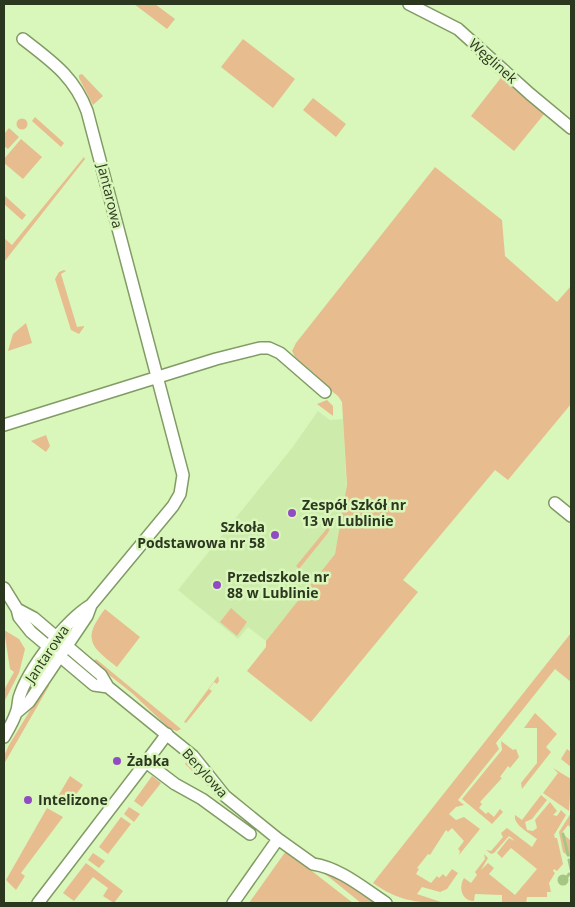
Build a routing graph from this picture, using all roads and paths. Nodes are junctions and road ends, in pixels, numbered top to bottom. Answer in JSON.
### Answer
{"nodes":[{"id":1,"x":409,"y":4,"type":"edge"},
{"id":2,"x":23,"y":38,"type":"dead end"},
{"id":3,"x":571,"y":128,"type":"edge"},
{"id":4,"x":158,"y":377,"type":"junction"},
{"id":5,"x":325,"y":392,"type":"dead end"},
{"id":6,"x":4,"y":425,"type":"edge"},
{"id":7,"x":555,"y":503,"type":"dead end"},
{"id":8,"x":571,"y":516,"type":"edge"},
{"id":9,"x":4,"y":588,"type":"edge"},
{"id":10,"x":91,"y":605,"type":"junction"},
{"id":11,"x":17,"y":609,"type":"junction"},
{"id":12,"x":57,"y":638,"type":"junction"},
{"id":13,"x":66,"y":646,"type":"junction"},
{"id":14,"x":49,"y":648,"type":"junction"},
{"id":15,"x":58,"y":656,"type":"junction"},
{"id":16,"x":108,"y":687,"type":"junction"},
{"id":17,"x":16,"y":713,"type":"junction"},
{"id":18,"x":167,"y":734,"type":"junction"},
{"id":19,"x":4,"y":737,"type":"edge"},
{"id":20,"x":146,"y":762,"type":"junction"},
{"id":21,"x":250,"y":834,"type":"dead end"},
{"id":22,"x":278,"y":839,"type":"junction"},
{"id":23,"x":38,"y":903,"type":"edge"},
{"id":24,"x":233,"y":903,"type":"edge"},
{"id":25,"x":386,"y":903,"type":"edge"}],
"edges":[{"from":1,"to":3,"type":"street","name":"Węglinek"},
{"from":2,"to":4,"type":"street","name":"Jantarowa"},
{"from":4,"to":5,"type":"street"},
{"from":4,"to":6,"type":"street"},
{"from":4,"to":10,"type":"street","name":"Jantarowa"},
{"from":7,"to":8,"type":"street"},
{"from":9,"to":11,"type":"street","name":"Berylowa"},
{"from":10,"to":12,"type":"street","name":"Jantarowa"},
{"from":10,"to":13,"type":"street","name":"Jantarowa"},
{"from":11,"to":12,"type":"street","name":"Berylowa"},
{"from":11,"to":14,"type":"street","name":"Berylowa"},
{"from":12,"to":13,"type":"street","name":"Berylowa"},
{"from":12,"to":14,"type":"street","name":"Jantarowa"},
{"from":13,"to":15,"type":"street","name":"Jantarowa"},
{"from":13,"to":16,"type":"street","name":"Berylowa"},
{"from":14,"to":15,"type":"street","name":"Berylowa"},
{"from":14,"to":17,"type":"street","name":"Jantarowa"},
{"from":15,"to":16,"type":"street","name":"Berylowa"},
{"from":15,"to":17,"type":"street","name":"Jantarowa"},
{"from":16,"to":18,"type":"street","name":"Berylowa"},
{"from":17,"to":19,"type":"street","name":"Jantarowa"},
{"from":18,"to":20,"type":"street"},
{"from":18,"to":22,"type":"street","name":"Berylowa"},
{"from":20,"to":21,"type":"street"},
{"from":20,"to":23,"type":"street"},
{"from":22,"to":24,"type":"street"},
{"from":22,"to":25,"type":"street","name":"Berylowa"}]}
